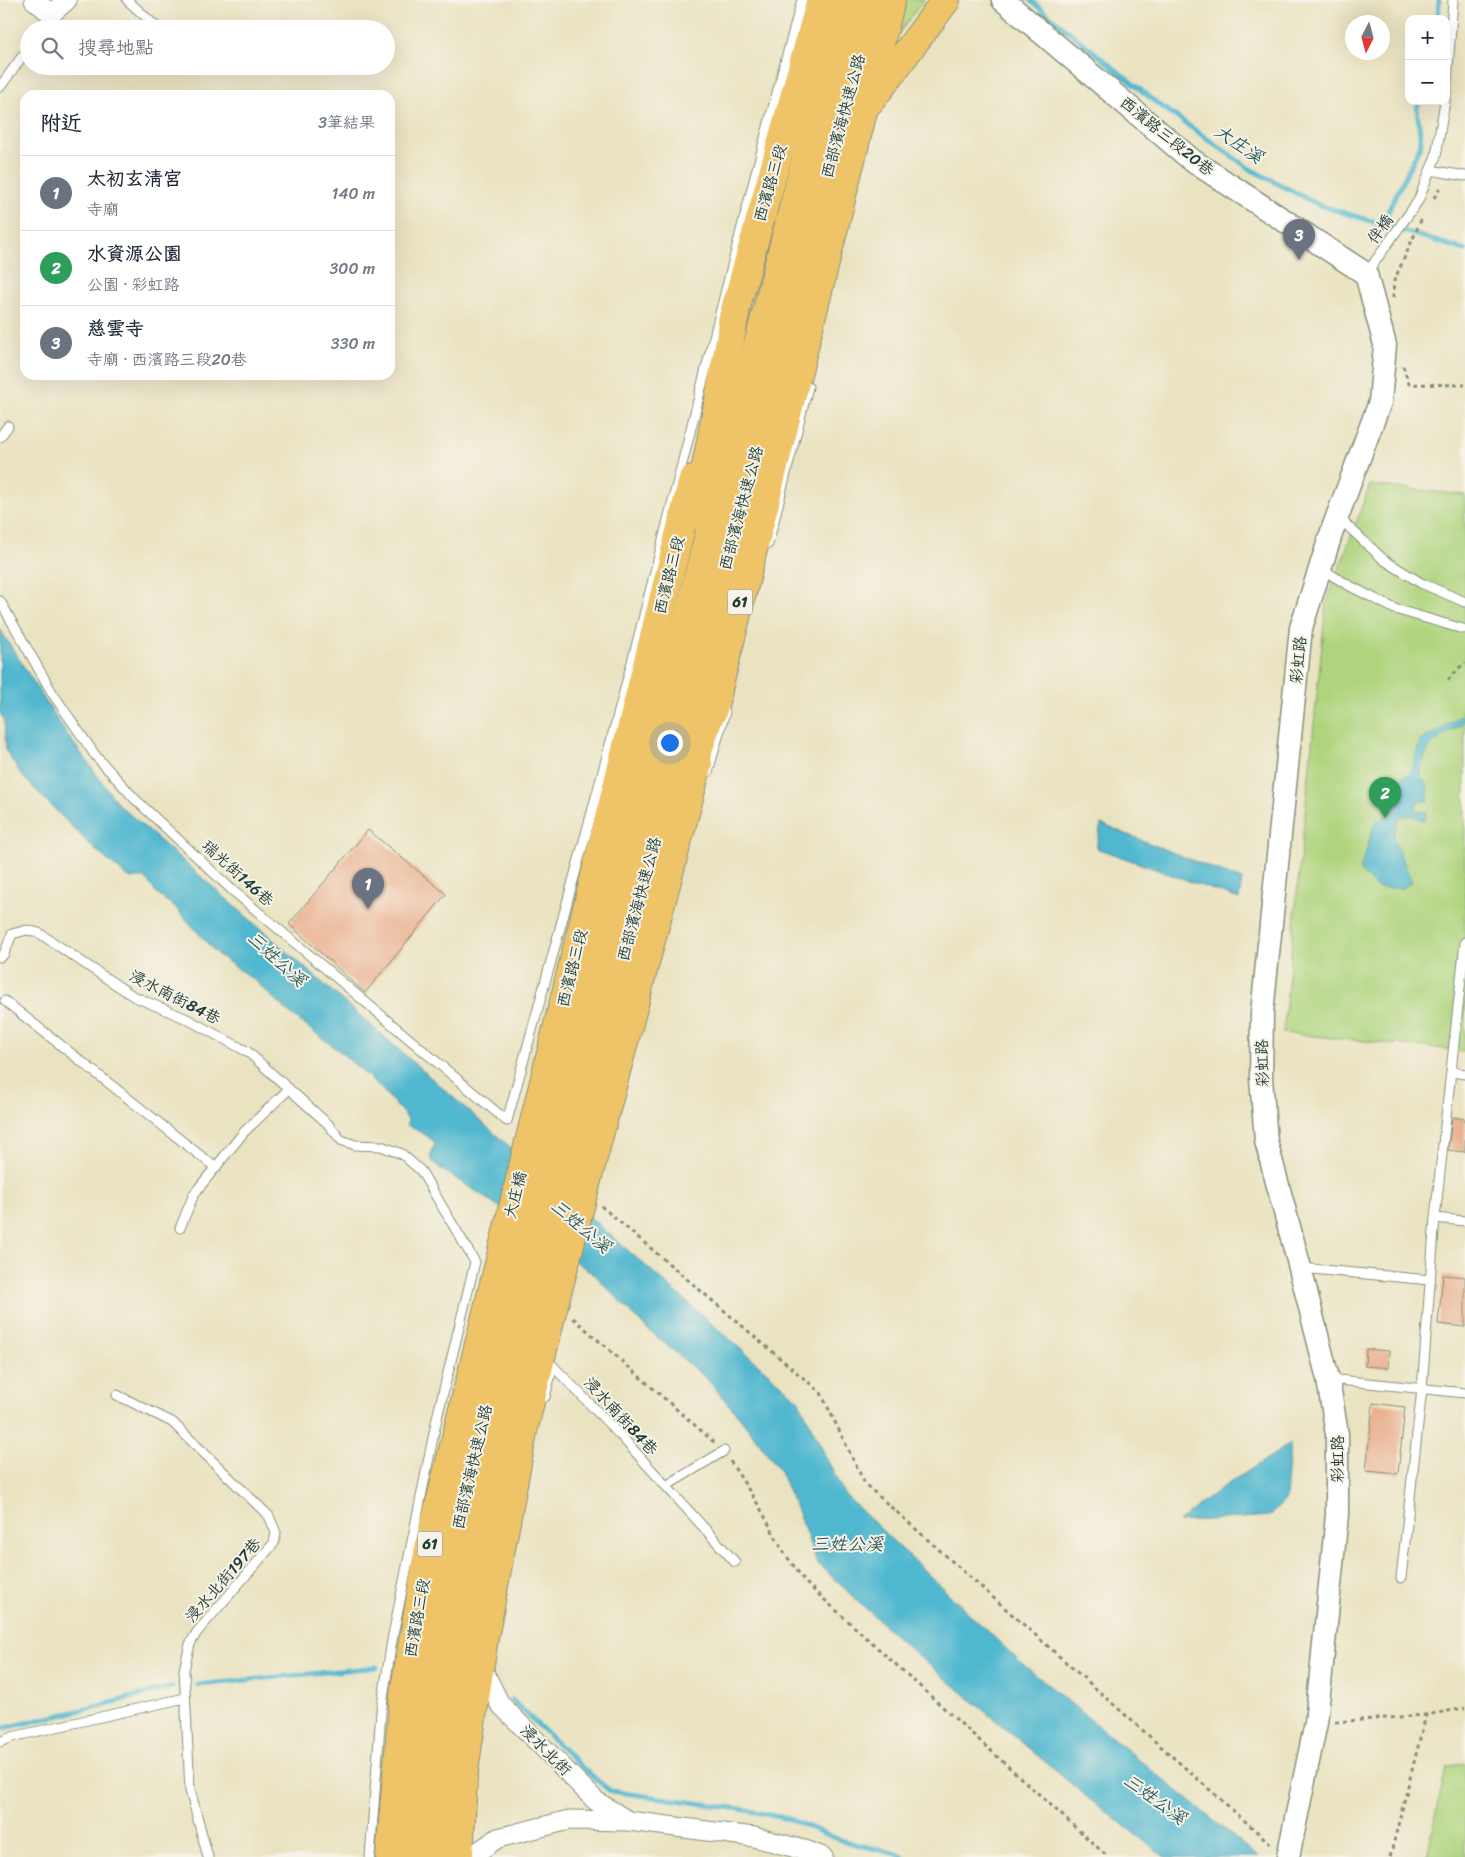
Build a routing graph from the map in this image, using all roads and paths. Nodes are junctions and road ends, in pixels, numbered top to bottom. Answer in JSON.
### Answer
{"nodes":[{"id":1,"x":34,"y":0,"type":"edge"},
{"id":2,"x":67,"y":0,"type":"edge"},
{"id":3,"x":127,"y":0,"type":"edge"},
{"id":4,"x":802,"y":0,"type":"edge"},
{"id":5,"x":822,"y":0,"type":"edge"},
{"id":6,"x":847,"y":0,"type":"edge"},
{"id":7,"x":873,"y":0,"type":"edge"},
{"id":8,"x":891,"y":0,"type":"edge"},
{"id":9,"x":946,"y":0,"type":"edge"},
{"id":10,"x":957,"y":0,"type":"edge"},
{"id":11,"x":1003,"y":0,"type":"edge"},
{"id":12,"x":1453,"y":0,"type":"edge"},
{"id":13,"x":45,"y":20,"type":"edge"},
{"id":14,"x":48,"y":20,"type":"edge"},
{"id":15,"x":149,"y":20,"type":"edge"},
{"id":16,"x":20,"y":59,"type":"edge"},
{"id":17,"x":1449,"y":60,"type":"edge"},
{"id":18,"x":0,"y":87,"type":"edge"},
{"id":19,"x":1444,"y":105,"type":"edge"},
{"id":20,"x":868,"y":110,"type":"junction"},
{"id":21,"x":864,"y":147,"type":"dead end"},
{"id":22,"x":1430,"y":170,"type":"junction"},
{"id":23,"x":1465,"y":176,"type":"edge"},
{"id":24,"x":1423,"y":215,"type":"dead end"},
{"id":25,"x":1366,"y":274,"type":"junction"},
{"id":26,"x":738,"y":298,"type":"junction"},
{"id":27,"x":1394,"y":307,"type":"dead end"},
{"id":28,"x":1402,"y":359,"type":"dead end"},
{"id":29,"x":810,"y":376,"type":"dead end"},
{"id":30,"x":1465,"y":385,"type":"edge"},
{"id":31,"x":8,"y":426,"type":"dead end"},
{"id":32,"x":0,"y":437,"type":"edge"},
{"id":33,"x":1338,"y":516,"type":"junction"},
{"id":34,"x":765,"y":557,"type":"dead end"},
{"id":35,"x":1320,"y":568,"type":"junction"},
{"id":36,"x":0,"y":601,"type":"edge"},
{"id":37,"x":1465,"y":602,"type":"edge"},
{"id":38,"x":1463,"y":629,"type":"dead end"},
{"id":39,"x":1465,"y":662,"type":"edge"},
{"id":40,"x":1448,"y":680,"type":"dead end"},
{"id":41,"x":723,"y":695,"type":"junction"},
{"id":42,"x":649,"y":767,"type":"junction"},
{"id":43,"x":705,"y":783,"type":"dead end"},
{"id":44,"x":1465,"y":942,"type":"edge"},
{"id":45,"x":0,"y":957,"type":"edge"},
{"id":46,"x":5,"y":1001,"type":"dead end"},
{"id":47,"x":604,"y":1033,"type":"junction"},
{"id":48,"x":1452,"y":1072,"type":"junction"},
{"id":49,"x":1465,"y":1074,"type":"edge"},
{"id":50,"x":289,"y":1089,"type":"junction"},
{"id":51,"x":507,"y":1121,"type":"joint"},
{"id":52,"x":526,"y":1152,"type":"joint"},
{"id":53,"x":216,"y":1168,"type":"junction"},
{"id":54,"x":571,"y":1192,"type":"junction"},
{"id":55,"x":1435,"y":1218,"type":"junction"},
{"id":56,"x":1465,"y":1221,"type":"edge"},
{"id":57,"x":180,"y":1228,"type":"dead end"},
{"id":58,"x":523,"y":1256,"type":"junction"},
{"id":59,"x":475,"y":1262,"type":"joint"},
{"id":60,"x":1300,"y":1268,"type":"junction"},
{"id":61,"x":1430,"y":1280,"type":"junction"},
{"id":62,"x":560,"y":1308,"type":"junction"},
{"id":63,"x":1328,"y":1379,"type":"junction"},
{"id":64,"x":1422,"y":1389,"type":"junction"},
{"id":65,"x":1465,"y":1393,"type":"edge"},
{"id":66,"x":117,"y":1395,"type":"dead end"},
{"id":67,"x":542,"y":1410,"type":"dead end"},
{"id":68,"x":724,"y":1451,"type":"junction"},
{"id":69,"x":666,"y":1486,"type":"junction"},
{"id":70,"x":522,"y":1490,"type":"dead end"},
{"id":71,"x":735,"y":1562,"type":"dead end"},
{"id":72,"x":1401,"y":1578,"type":"dead end"},
{"id":73,"x":482,"y":1651,"type":"junction"},
{"id":74,"x":185,"y":1698,"type":"junction"},
{"id":75,"x":1465,"y":1708,"type":"edge"},
{"id":76,"x":1426,"y":1715,"type":"junction"},
{"id":77,"x":1316,"y":1724,"type":"junction"},
{"id":78,"x":0,"y":1742,"type":"edge"},
{"id":79,"x":385,"y":1790,"type":"junction"},
{"id":80,"x":629,"y":1821,"type":"junction"},
{"id":81,"x":1283,"y":1854,"type":"edge"},
{"id":82,"x":208,"y":1857,"type":"edge"},
{"id":83,"x":370,"y":1857,"type":"edge"},
{"id":84,"x":390,"y":1857,"type":"edge"},
{"id":85,"x":412,"y":1857,"type":"edge"},
{"id":86,"x":437,"y":1857,"type":"edge"},
{"id":87,"x":459,"y":1857,"type":"edge"},
{"id":88,"x":470,"y":1857,"type":"edge"},
{"id":89,"x":823,"y":1857,"type":"edge"},
{"id":90,"x":1108,"y":1857,"type":"edge"},
{"id":91,"x":1390,"y":1857,"type":"edge"}],
"edges":[{"from":1,"to":13,"type":"street"},
{"from":2,"to":14,"type":"street"},
{"from":3,"to":15,"type":"lane"},
{"from":4,"to":51,"type":"lane","name":"西濱路三段"},
{"from":5,"to":26,"type":"main road","name":"西濱路三段","number":"61"},
{"from":6,"to":42,"type":"main road","name":"西部濱海快速公路","number":"61"},
{"from":7,"to":47,"type":"main road","name":"西部濱海快速公路","number":"61"},
{"from":8,"to":20,"type":"main road","number":"61"},
{"from":9,"to":20,"type":"main road"},
{"from":10,"to":20,"type":"lane"},
{"from":11,"to":25,"type":"street","name":"西濱路三段20巷"},
{"from":12,"to":17,"type":"lane"},
{"from":16,"to":18,"type":"lane"},
{"from":19,"to":22,"type":"lane"},
{"from":20,"to":21,"type":"lane"},
{"from":20,"to":41,"type":"main road","number":"61"},
{"from":22,"to":23,"type":"lane"},
{"from":22,"to":25,"type":"lane","name":"伴橋"},
{"from":24,"to":27,"type":"path","name":"伴橋"},
{"from":25,"to":33,"type":"street","name":"彩虹路"},
{"from":26,"to":42,"type":"main road"},
{"from":26,"to":52,"type":"main road","name":"西濱路三段","number":"61"},
{"from":28,"to":30,"type":"path"},
{"from":29,"to":34,"type":"lane"},
{"from":31,"to":32,"type":"lane"},
{"from":33,"to":35,"type":"street","name":"彩虹路"},
{"from":33,"to":37,"type":"lane"},
{"from":35,"to":38,"type":"lane"},
{"from":35,"to":60,"type":"street","name":"彩虹路"},
{"from":36,"to":51,"type":"lane","name":"瑞光街146巷"},
{"from":39,"to":40,"type":"path"},
{"from":41,"to":43,"type":"lane"},
{"from":41,"to":47,"type":"main road"},
{"from":41,"to":54,"type":"main road","number":"61"},
{"from":42,"to":54,"type":"main road","name":"西部濱海快速公路","number":"61"},
{"from":44,"to":48,"type":"lane"},
{"from":45,"to":50,"type":"lane","name":"浸水南街84巷"},
{"from":46,"to":53,"type":"lane"},
{"from":47,"to":54,"type":"main road","name":"西部濱海快速公路","number":"61"},
{"from":48,"to":49,"type":"lane"},
{"from":48,"to":55,"type":"lane"},
{"from":50,"to":53,"type":"lane"},
{"from":50,"to":59,"type":"lane","name":"浸水南街84巷"},
{"from":52,"to":58,"type":"main road","name":"大庄橋","number":"61"},
{"from":53,"to":57,"type":"lane"},
{"from":54,"to":58,"type":"main road","number":"61"},
{"from":54,"to":62,"type":"main road","number":"61"},
{"from":54,"to":81,"type":"path"},
{"from":55,"to":56,"type":"lane"},
{"from":55,"to":61,"type":"lane"},
{"from":58,"to":79,"type":"main road","name":"西濱路三段","number":"61"},
{"from":58,"to":85,"type":"main road","name":"西部濱海快速公路","number":"61"},
{"from":58,"to":86,"type":"main road","name":"西部濱海快速公路","number":"61"},
{"from":59,"to":79,"type":"lane","name":"西濱路三段"},
{"from":60,"to":61,"type":"lane"},
{"from":60,"to":63,"type":"street","name":"彩虹路"},
{"from":61,"to":64,"type":"lane"},
{"from":62,"to":68,"type":"path"},
{"from":62,"to":73,"type":"main road","number":"61"},
{"from":63,"to":64,"type":"lane"},
{"from":63,"to":77,"type":"street","name":"彩虹路"},
{"from":64,"to":65,"type":"lane"},
{"from":64,"to":72,"type":"lane"},
{"from":66,"to":74,"type":"lane","name":"浸水北街197巷"},
{"from":67,"to":69,"type":"lane","name":"浸水南街84巷"},
{"from":68,"to":69,"type":"lane"},
{"from":68,"to":90,"type":"path"},
{"from":69,"to":71,"type":"lane","name":"浸水南街84巷"},
{"from":70,"to":73,"type":"lane"},
{"from":73,"to":80,"type":"street","name":"浸水北街"},
{"from":73,"to":87,"type":"main road","number":"61"},
{"from":74,"to":78,"type":"lane"},
{"from":74,"to":82,"type":"lane","name":"浸水北街197巷"},
{"from":75,"to":76,"type":"path"},
{"from":76,"to":77,"type":"path"},
{"from":76,"to":91,"type":"path"},
{"from":77,"to":81,"type":"street","name":"彩虹路"},
{"from":79,"to":83,"type":"lane","name":"西濱路三段"},
{"from":79,"to":84,"type":"main road","name":"西濱路三段","number":"61"},
{"from":80,"to":88,"type":"street","name":"浸水北街"},
{"from":80,"to":89,"type":"street","name":"浸水北街"}]}
